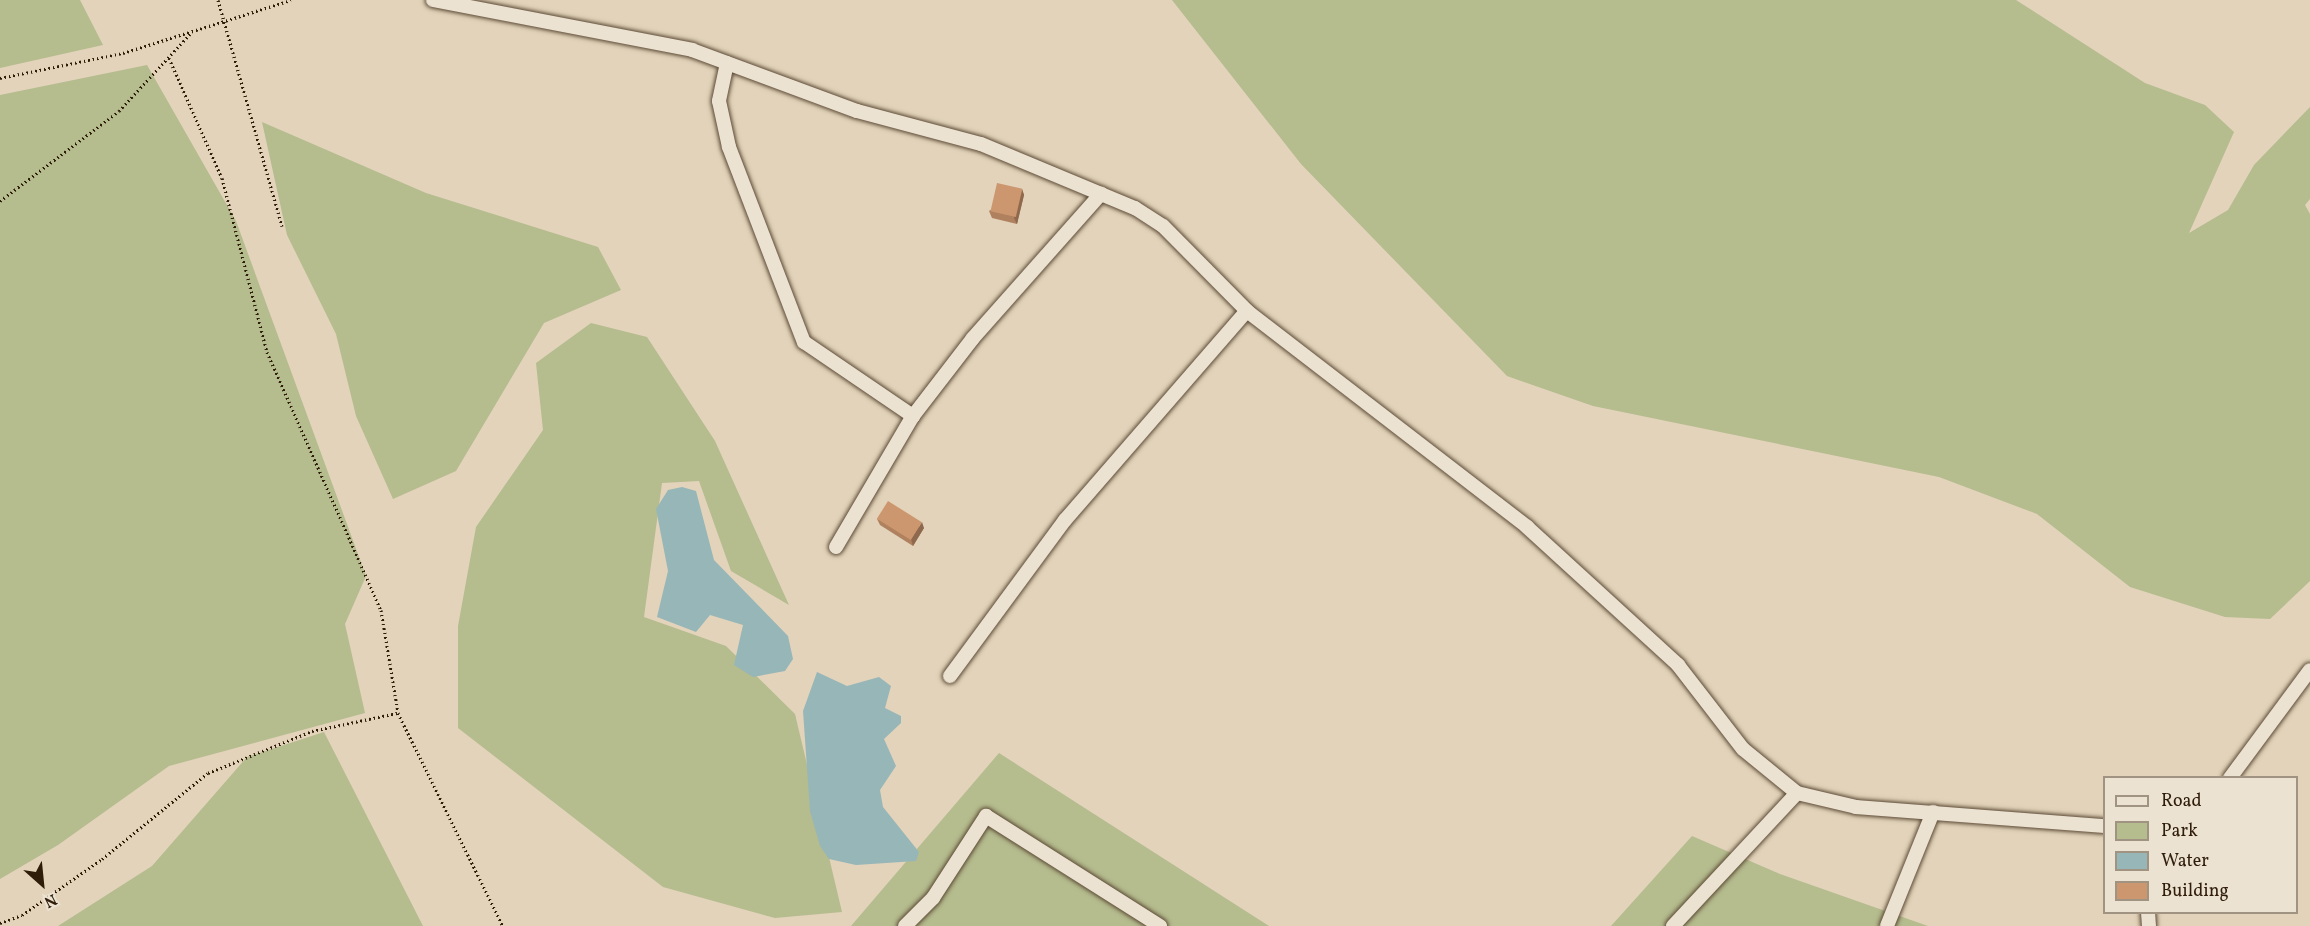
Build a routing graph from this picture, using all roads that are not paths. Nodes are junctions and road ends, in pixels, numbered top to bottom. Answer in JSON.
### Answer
{"nodes":[{"id":1,"x":433,"y":0,"type":"edge"},
{"id":2,"x":727,"y":63,"type":"junction"},
{"id":3,"x":1101,"y":194,"type":"junction"},
{"id":4,"x":1247,"y":311,"type":"junction"},
{"id":5,"x":913,"y":416,"type":"junction"},
{"id":6,"x":836,"y":547,"type":"dead end"},
{"id":7,"x":2310,"y":670,"type":"edge"},
{"id":8,"x":950,"y":676,"type":"dead end"},
{"id":9,"x":2231,"y":776,"type":"edge"},
{"id":10,"x":1797,"y":793,"type":"junction"},
{"id":11,"x":1933,"y":812,"type":"junction"},
{"id":12,"x":2103,"y":826,"type":"edge"},
{"id":13,"x":906,"y":926,"type":"edge"},
{"id":14,"x":1160,"y":926,"type":"edge"},
{"id":15,"x":1673,"y":926,"type":"edge"},
{"id":16,"x":1887,"y":926,"type":"edge"}],
"edges":[{"from":1,"to":2,"type":"street"},
{"from":2,"to":3,"type":"street"},
{"from":2,"to":5,"type":"street"},
{"from":3,"to":4,"type":"street"},
{"from":3,"to":5,"type":"street"},
{"from":4,"to":8,"type":"street"},
{"from":4,"to":10,"type":"street"},
{"from":5,"to":6,"type":"street"},
{"from":7,"to":9,"type":"street"},
{"from":10,"to":11,"type":"street"},
{"from":10,"to":15,"type":"street"},
{"from":11,"to":12,"type":"street"},
{"from":11,"to":16,"type":"street"},
{"from":13,"to":14,"type":"street"}]}
